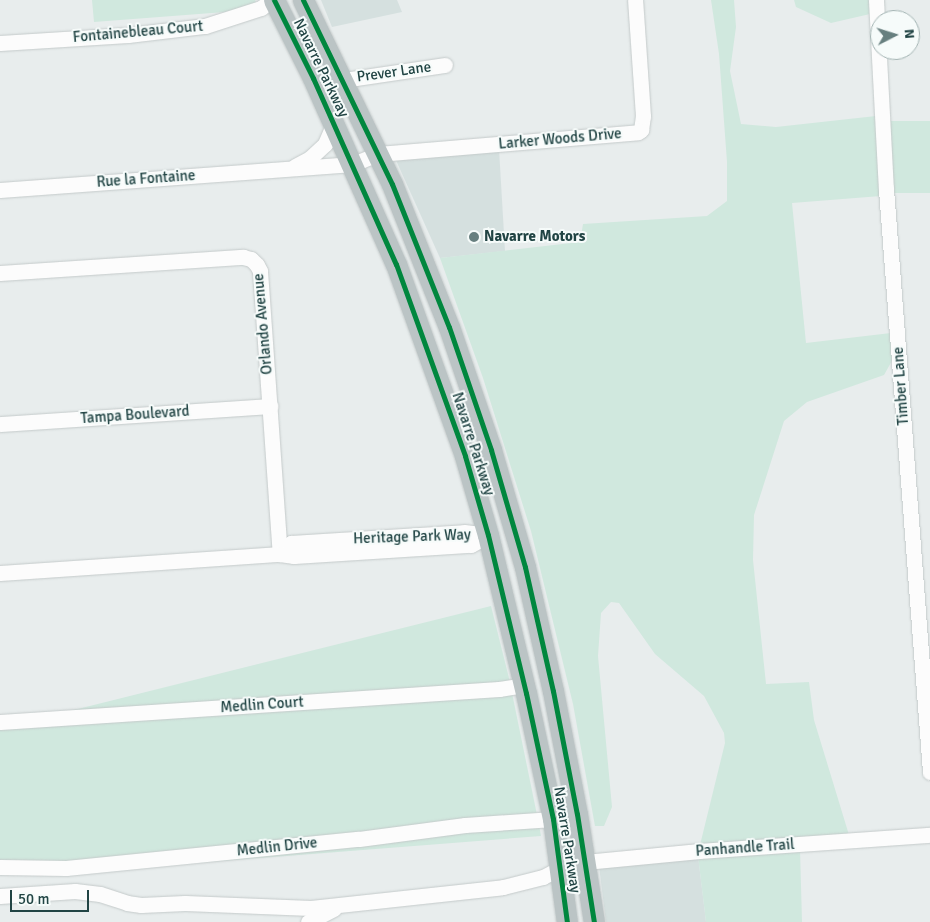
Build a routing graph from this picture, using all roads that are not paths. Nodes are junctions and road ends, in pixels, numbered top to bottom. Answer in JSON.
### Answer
{"nodes":[{"id":1,"x":272,"y":0,"type":"edge"},
{"id":2,"x":303,"y":0,"type":"edge"},
{"id":3,"x":635,"y":0,"type":"edge"},
{"id":4,"x":876,"y":0,"type":"edge"},
{"id":5,"x":0,"y":43,"type":"edge"},
{"id":6,"x":445,"y":65,"type":"dead end"},
{"id":7,"x":343,"y":80,"type":"junction"},
{"id":8,"x":334,"y":123,"type":"junction"},
{"id":9,"x":378,"y":154,"type":"junction"},
{"id":10,"x":353,"y":164,"type":"junction"},
{"id":11,"x":291,"y":168,"type":"junction"},
{"id":12,"x":0,"y":190,"type":"edge"},
{"id":13,"x":0,"y":273,"type":"edge"},
{"id":14,"x":270,"y":406,"type":"junction"},
{"id":15,"x":0,"y":424,"type":"edge"},
{"id":16,"x":491,"y":450,"type":"junction"},
{"id":17,"x":488,"y":535,"type":"junction"},
{"id":18,"x":280,"y":554,"type":"junction"},
{"id":19,"x":0,"y":573,"type":"edge"},
{"id":20,"x":524,"y":685,"type":"junction"},
{"id":21,"x":0,"y":722,"type":"edge"},
{"id":22,"x":568,"y":769,"type":"junction"},
{"id":23,"x":930,"y":772,"type":"edge"},
{"id":24,"x":553,"y":819,"type":"junction"},
{"id":25,"x":930,"y":835,"type":"edge"},
{"id":26,"x":585,"y":862,"type":"junction"},
{"id":27,"x":0,"y":867,"type":"edge"},
{"id":28,"x":560,"y":868,"type":"junction"},
{"id":29,"x":0,"y":896,"type":"edge"},
{"id":30,"x":340,"y":906,"type":"junction"},
{"id":31,"x":308,"y":922,"type":"edge"},
{"id":32,"x":567,"y":922,"type":"edge"},
{"id":33,"x":594,"y":922,"type":"edge"}],
"edges":[{"from":1,"to":5,"type":"street","name":"Fontainebleau Court"},
{"from":1,"to":8,"type":"highway","name":"Navarre Parkway"},
{"from":2,"to":7,"type":"highway","name":"Navarre Parkway"},
{"from":3,"to":9,"type":"street","name":"Larker Woods Drive"},
{"from":4,"to":23,"type":"street","name":"Timber Lane"},
{"from":6,"to":7,"type":"street","name":"Prever Lane"},
{"from":7,"to":9,"type":"highway","name":"Navarre Parkway"},
{"from":8,"to":10,"type":"highway","name":"Navarre Parkway"},
{"from":8,"to":11,"type":"street","name":"Rue la Fontaine"},
{"from":9,"to":10,"type":"street","name":"Rue la Fontaine"},
{"from":9,"to":16,"type":"highway","name":"Navarre Parkway"},
{"from":10,"to":11,"type":"street","name":"Rue la Fontaine"},
{"from":10,"to":17,"type":"highway","name":"Navarre Parkway"},
{"from":11,"to":12,"type":"street","name":"Rue la Fontaine"},
{"from":13,"to":14,"type":"street","name":"Orlando Avenue"},
{"from":14,"to":15,"type":"street","name":"Tampa Boulevard"},
{"from":14,"to":18,"type":"street","name":"Orlando Avenue"},
{"from":16,"to":17,"type":"highway"},
{"from":16,"to":22,"type":"highway","name":"Navarre Parkway"},
{"from":17,"to":18,"type":"street","name":"Heritage Park Way"},
{"from":17,"to":20,"type":"highway","name":"Navarre Parkway"},
{"from":17,"to":22,"type":"highway"},
{"from":18,"to":19,"type":"street","name":"Heritage Park Way"},
{"from":20,"to":21,"type":"street","name":"Medlin Court"},
{"from":20,"to":24,"type":"highway","name":"Navarre Parkway"},
{"from":22,"to":26,"type":"highway","name":"Navarre Parkway"},
{"from":24,"to":27,"type":"street","name":"Medlin Drive"},
{"from":24,"to":28,"type":"highway","name":"Navarre Parkway"},
{"from":25,"to":26,"type":"street","name":"Panhandle Trail"},
{"from":26,"to":28,"type":"street","name":"Panhandle Trail"},
{"from":26,"to":33,"type":"highway","name":"Navarre Parkway"},
{"from":28,"to":30,"type":"street","name":"Panhandle Trail"},
{"from":28,"to":32,"type":"highway","name":"Navarre Parkway"},
{"from":29,"to":30,"type":"street","name":"Panhandle Trail"},
{"from":30,"to":31,"type":"street"}]}
